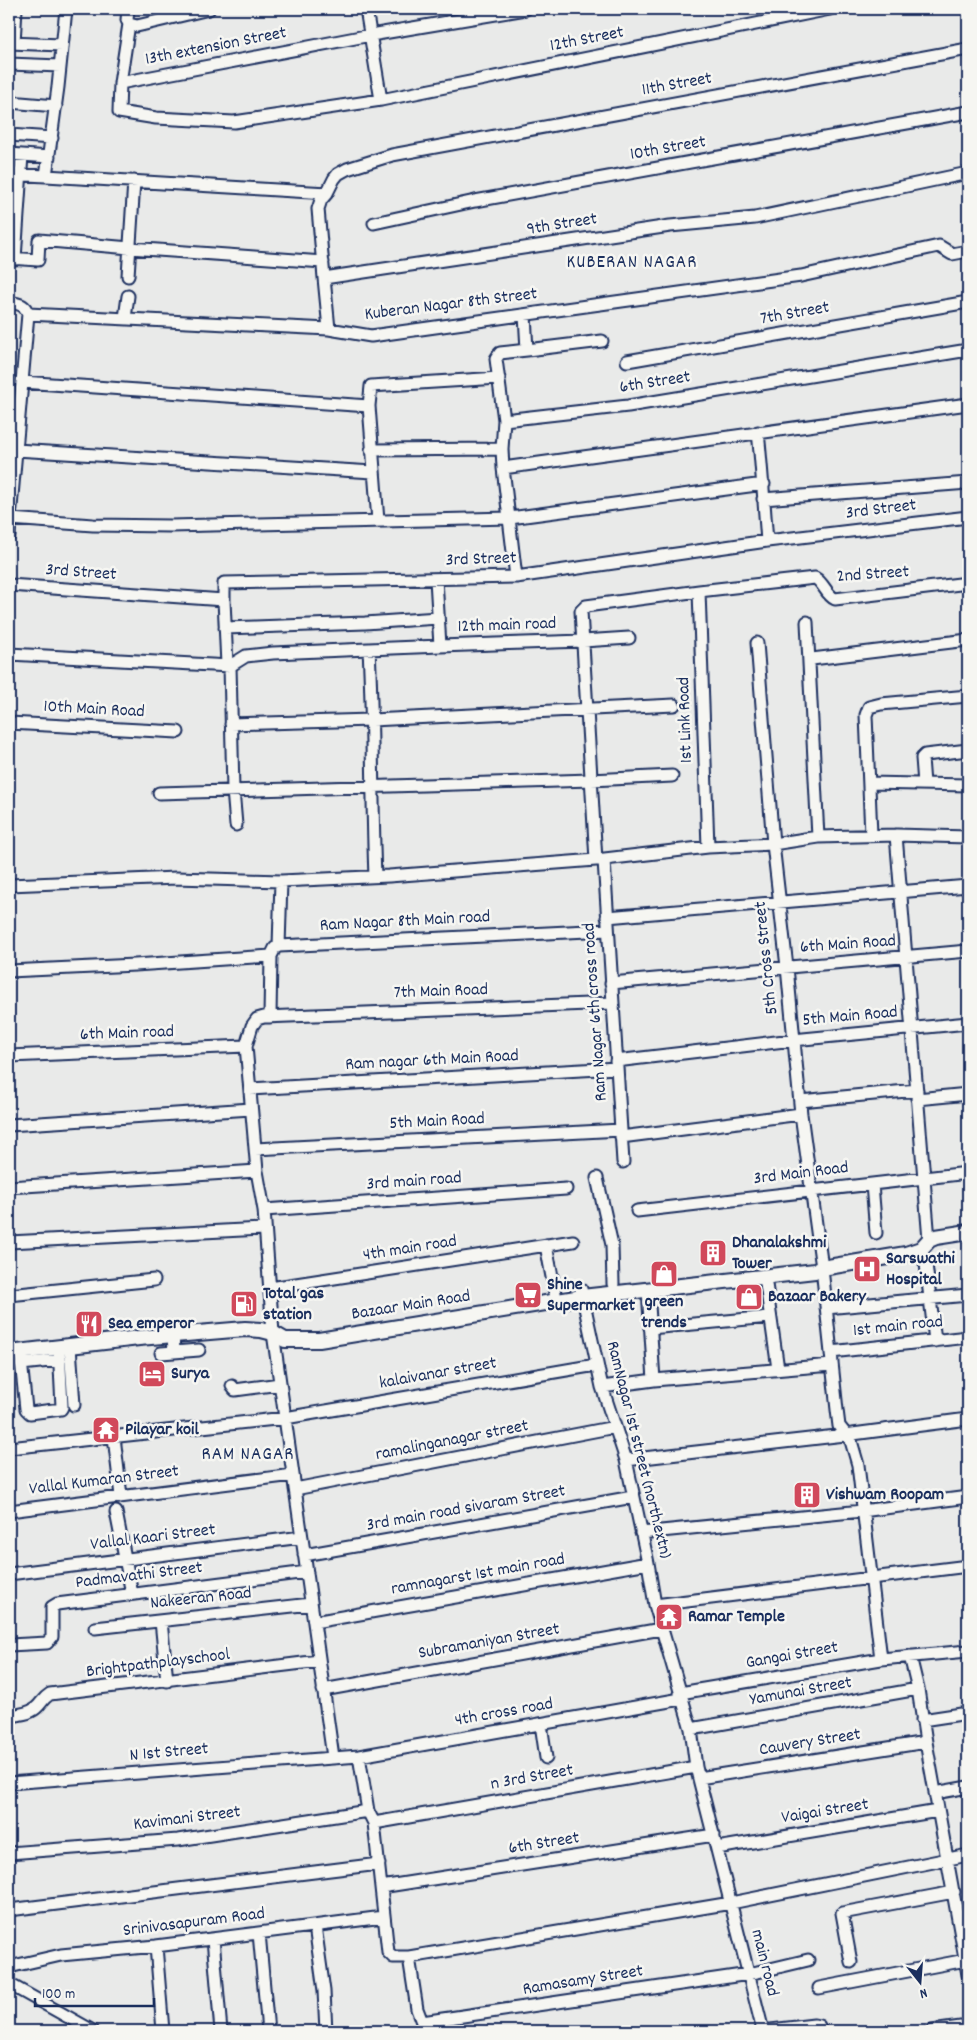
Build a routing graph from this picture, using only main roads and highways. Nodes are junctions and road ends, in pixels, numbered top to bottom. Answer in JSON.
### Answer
{"nodes":[{"id":1,"x":968,"y":1232,"type":"edge"},
{"id":2,"x":968,"y":1237,"type":"edge"},
{"id":3,"x":924,"y":1245,"type":"junction"},
{"id":4,"x":819,"y":1270,"type":"junction"},
{"id":5,"x":582,"y":1293,"type":"junction"},
{"id":6,"x":276,"y":1335,"type":"junction"},
{"id":7,"x":16,"y":1356,"type":"edge"}],
"edges":[{"from":1,"to":3,"type":"main road"},
{"from":2,"to":3,"type":"main road"},
{"from":3,"to":4,"type":"main road"},
{"from":4,"to":5,"type":"main road"},
{"from":4,"to":5,"type":"main road"},
{"from":5,"to":6,"type":"main road"},
{"from":5,"to":6,"type":"main road","name":"Bazaar Main Road"},
{"from":6,"to":7,"type":"main road","name":"Bazaar Main Road"}]}
